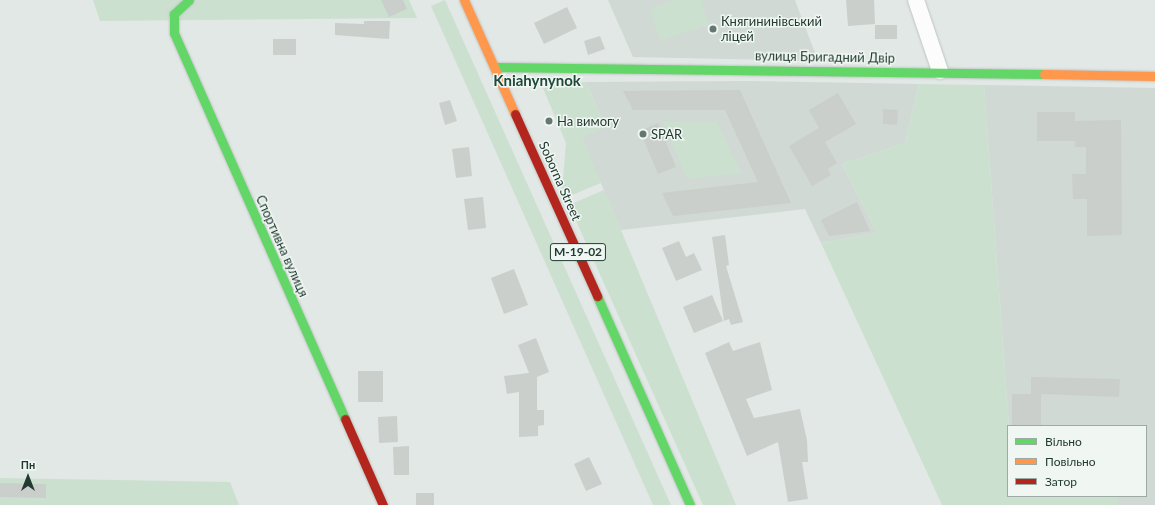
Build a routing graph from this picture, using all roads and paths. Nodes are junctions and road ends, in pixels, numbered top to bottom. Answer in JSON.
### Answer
{"nodes":[{"id":1,"x":189,"y":0,"type":"edge"},
{"id":2,"x":464,"y":0,"type":"edge"},
{"id":3,"x":916,"y":0,"type":"edge"},
{"id":4,"x":495,"y":67,"type":"junction"},
{"id":5,"x":940,"y":71,"type":"junction"},
{"id":6,"x":1155,"y":76,"type":"edge"},
{"id":7,"x":383,"y":505,"type":"edge"},
{"id":8,"x":690,"y":505,"type":"edge"}],
"edges":[{"from":1,"to":7,"type":"street","name":"Спортивна вулиця"},
{"from":2,"to":4,"type":"street","name":"Soborna Street","number":"М-19-02"},
{"from":3,"to":5,"type":"street"},
{"from":4,"to":5,"type":"street","name":"вулиця Бригадний Двір"},
{"from":4,"to":8,"type":"street","name":"Soborna Street","number":"М-19-02"},
{"from":5,"to":6,"type":"street","name":"вулиця Бригадний Двір"}]}
